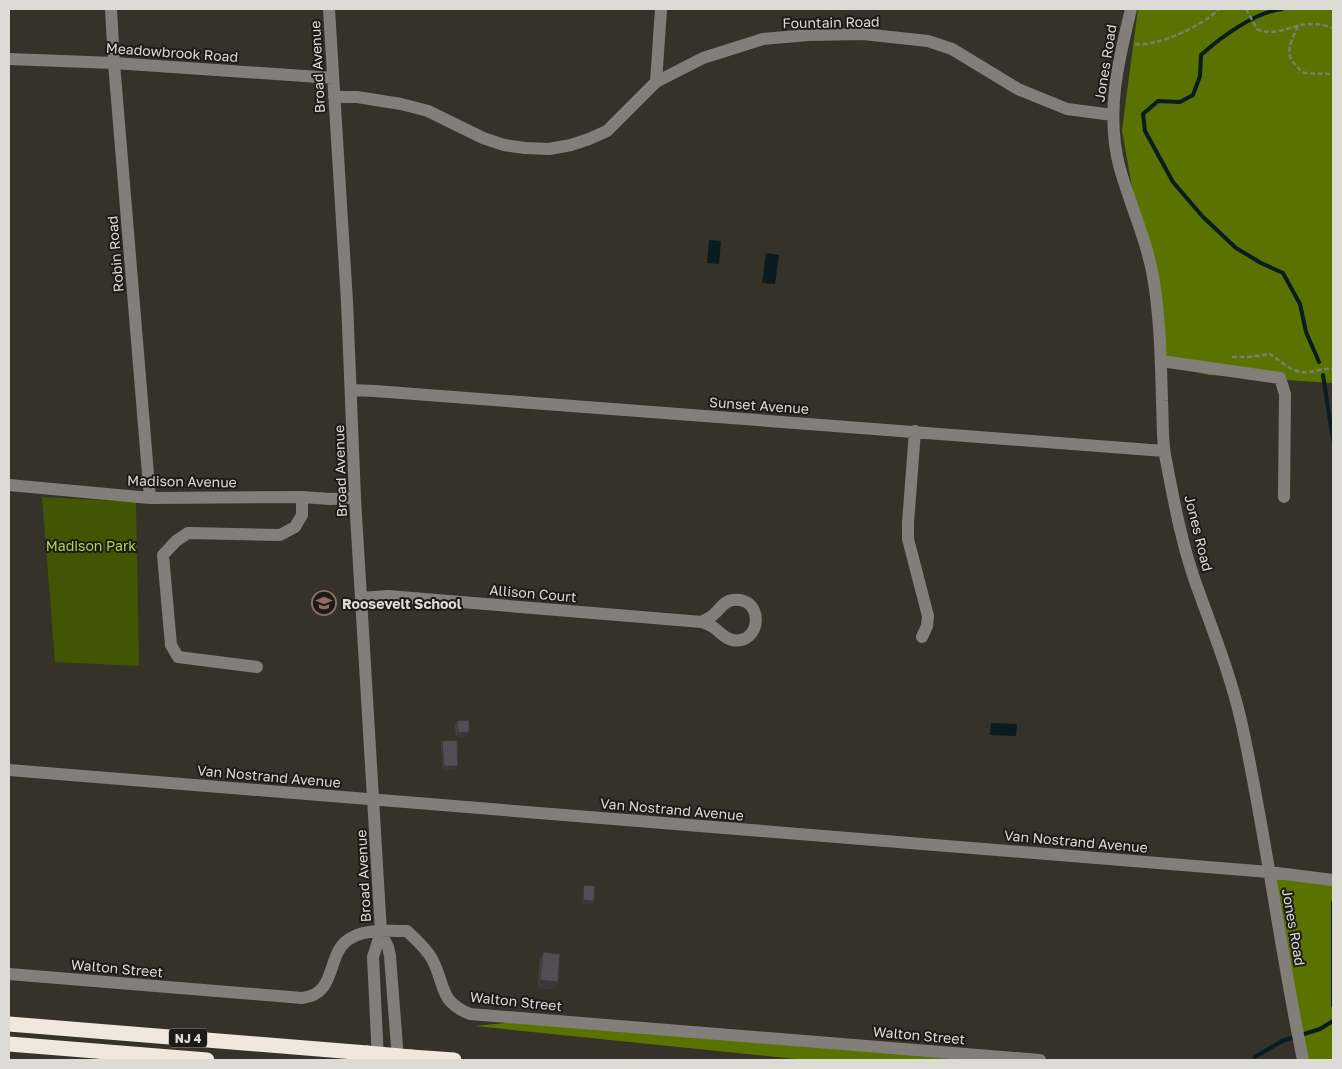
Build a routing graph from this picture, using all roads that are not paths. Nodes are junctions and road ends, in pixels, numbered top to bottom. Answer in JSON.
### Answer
{"nodes":[{"id":1,"x":111,"y":9,"type":"edge"},
{"id":2,"x":329,"y":9,"type":"edge"},
{"id":3,"x":661,"y":9,"type":"edge"},
{"id":4,"x":1131,"y":9,"type":"edge"},
{"id":5,"x":9,"y":59,"type":"edge"},
{"id":6,"x":114,"y":63,"type":"junction"},
{"id":7,"x":333,"y":78,"type":"junction"},
{"id":8,"x":656,"y":82,"type":"junction"},
{"id":9,"x":334,"y":97,"type":"junction"},
{"id":10,"x":1113,"y":115,"type":"junction"},
{"id":11,"x":1161,"y":362,"type":"junction"},
{"id":12,"x":352,"y":390,"type":"junction"},
{"id":13,"x":915,"y":431,"type":"junction"},
{"id":14,"x":1164,"y":451,"type":"junction"},
{"id":15,"x":9,"y":484,"type":"edge"},
{"id":16,"x":302,"y":497,"type":"junction"},
{"id":17,"x":1284,"y":497,"type":"dead end"},
{"id":18,"x":150,"y":498,"type":"junction"},
{"id":19,"x":356,"y":498,"type":"junction"},
{"id":20,"x":361,"y":598,"type":"junction"},
{"id":21,"x":702,"y":622,"type":"dead end"},
{"id":22,"x":922,"y":638,"type":"dead end"},
{"id":23,"x":257,"y":667,"type":"dead end"},
{"id":24,"x":9,"y":770,"type":"edge"},
{"id":25,"x":373,"y":799,"type":"junction"},
{"id":26,"x":1269,"y":872,"type":"junction"},
{"id":27,"x":1329,"y":880,"type":"edge"},
{"id":28,"x":381,"y":932,"type":"junction"},
{"id":29,"x":9,"y":974,"type":"edge"},
{"id":30,"x":9,"y":1024,"type":"edge"},
{"id":31,"x":9,"y":1044,"type":"edge"},
{"id":32,"x":373,"y":1057,"type":"edge"},
{"id":33,"x":404,"y":1058,"type":"edge"},
{"id":34,"x":207,"y":1060,"type":"edge"},
{"id":35,"x":454,"y":1060,"type":"edge"},
{"id":36,"x":1040,"y":1060,"type":"edge"},
{"id":37,"x":1303,"y":1060,"type":"edge"}],
"edges":[{"from":1,"to":6,"type":"street","name":"Robin Road"},
{"from":2,"to":7,"type":"street","name":"Broad Avenue"},
{"from":3,"to":8,"type":"street"},
{"from":4,"to":10,"type":"street","name":"Jones Road"},
{"from":5,"to":6,"type":"street","name":"Meadowbrook Road"},
{"from":6,"to":7,"type":"street","name":"Meadowbrook Road"},
{"from":6,"to":18,"type":"street","name":"Robin Road"},
{"from":7,"to":9,"type":"street","name":"Broad Avenue"},
{"from":8,"to":9,"type":"street","name":"Fountain Road"},
{"from":8,"to":10,"type":"street","name":"Fountain Road"},
{"from":9,"to":12,"type":"street","name":"Broad Avenue"},
{"from":10,"to":11,"type":"street","name":"Jones Road"},
{"from":11,"to":14,"type":"street","name":"Jones Road"},
{"from":11,"to":17,"type":"street"},
{"from":12,"to":13,"type":"street","name":"Sunset Avenue"},
{"from":12,"to":19,"type":"street","name":"Broad Avenue"},
{"from":13,"to":14,"type":"street","name":"Sunset Avenue"},
{"from":13,"to":22,"type":"street"},
{"from":14,"to":26,"type":"street","name":"Jones Road"},
{"from":15,"to":18,"type":"street","name":"Madison Avenue"},
{"from":16,"to":18,"type":"street","name":"Madison Avenue"},
{"from":16,"to":19,"type":"street","name":"Madison Avenue"},
{"from":16,"to":23,"type":"street"},
{"from":19,"to":20,"type":"street","name":"Broad Avenue"},
{"from":20,"to":21,"type":"street","name":"Allison Court"},
{"from":20,"to":25,"type":"street","name":"Broad Avenue"},
{"from":24,"to":25,"type":"street","name":"Van Nostrand Avenue"},
{"from":25,"to":26,"type":"street","name":"Van Nostrand Avenue"},
{"from":25,"to":28,"type":"street","name":"Broad Avenue"},
{"from":26,"to":27,"type":"street","name":"Van Nostrand Avenue"},
{"from":26,"to":37,"type":"street","name":"Jones Road"},
{"from":28,"to":29,"type":"street","name":"Walton Street"},
{"from":28,"to":32,"type":"street","name":"Broad Avenue"},
{"from":28,"to":33,"type":"street","name":"Broad Avenue"},
{"from":28,"to":36,"type":"street","name":"Walton Street"},
{"from":30,"to":32,"type":"highway","number":"NJ 4"},
{"from":31,"to":34,"type":"highway","number":"NJ 4"},
{"from":32,"to":33,"type":"highway","number":"NJ 4","bridge":true},
{"from":33,"to":35,"type":"highway","number":"NJ 4"}]}
